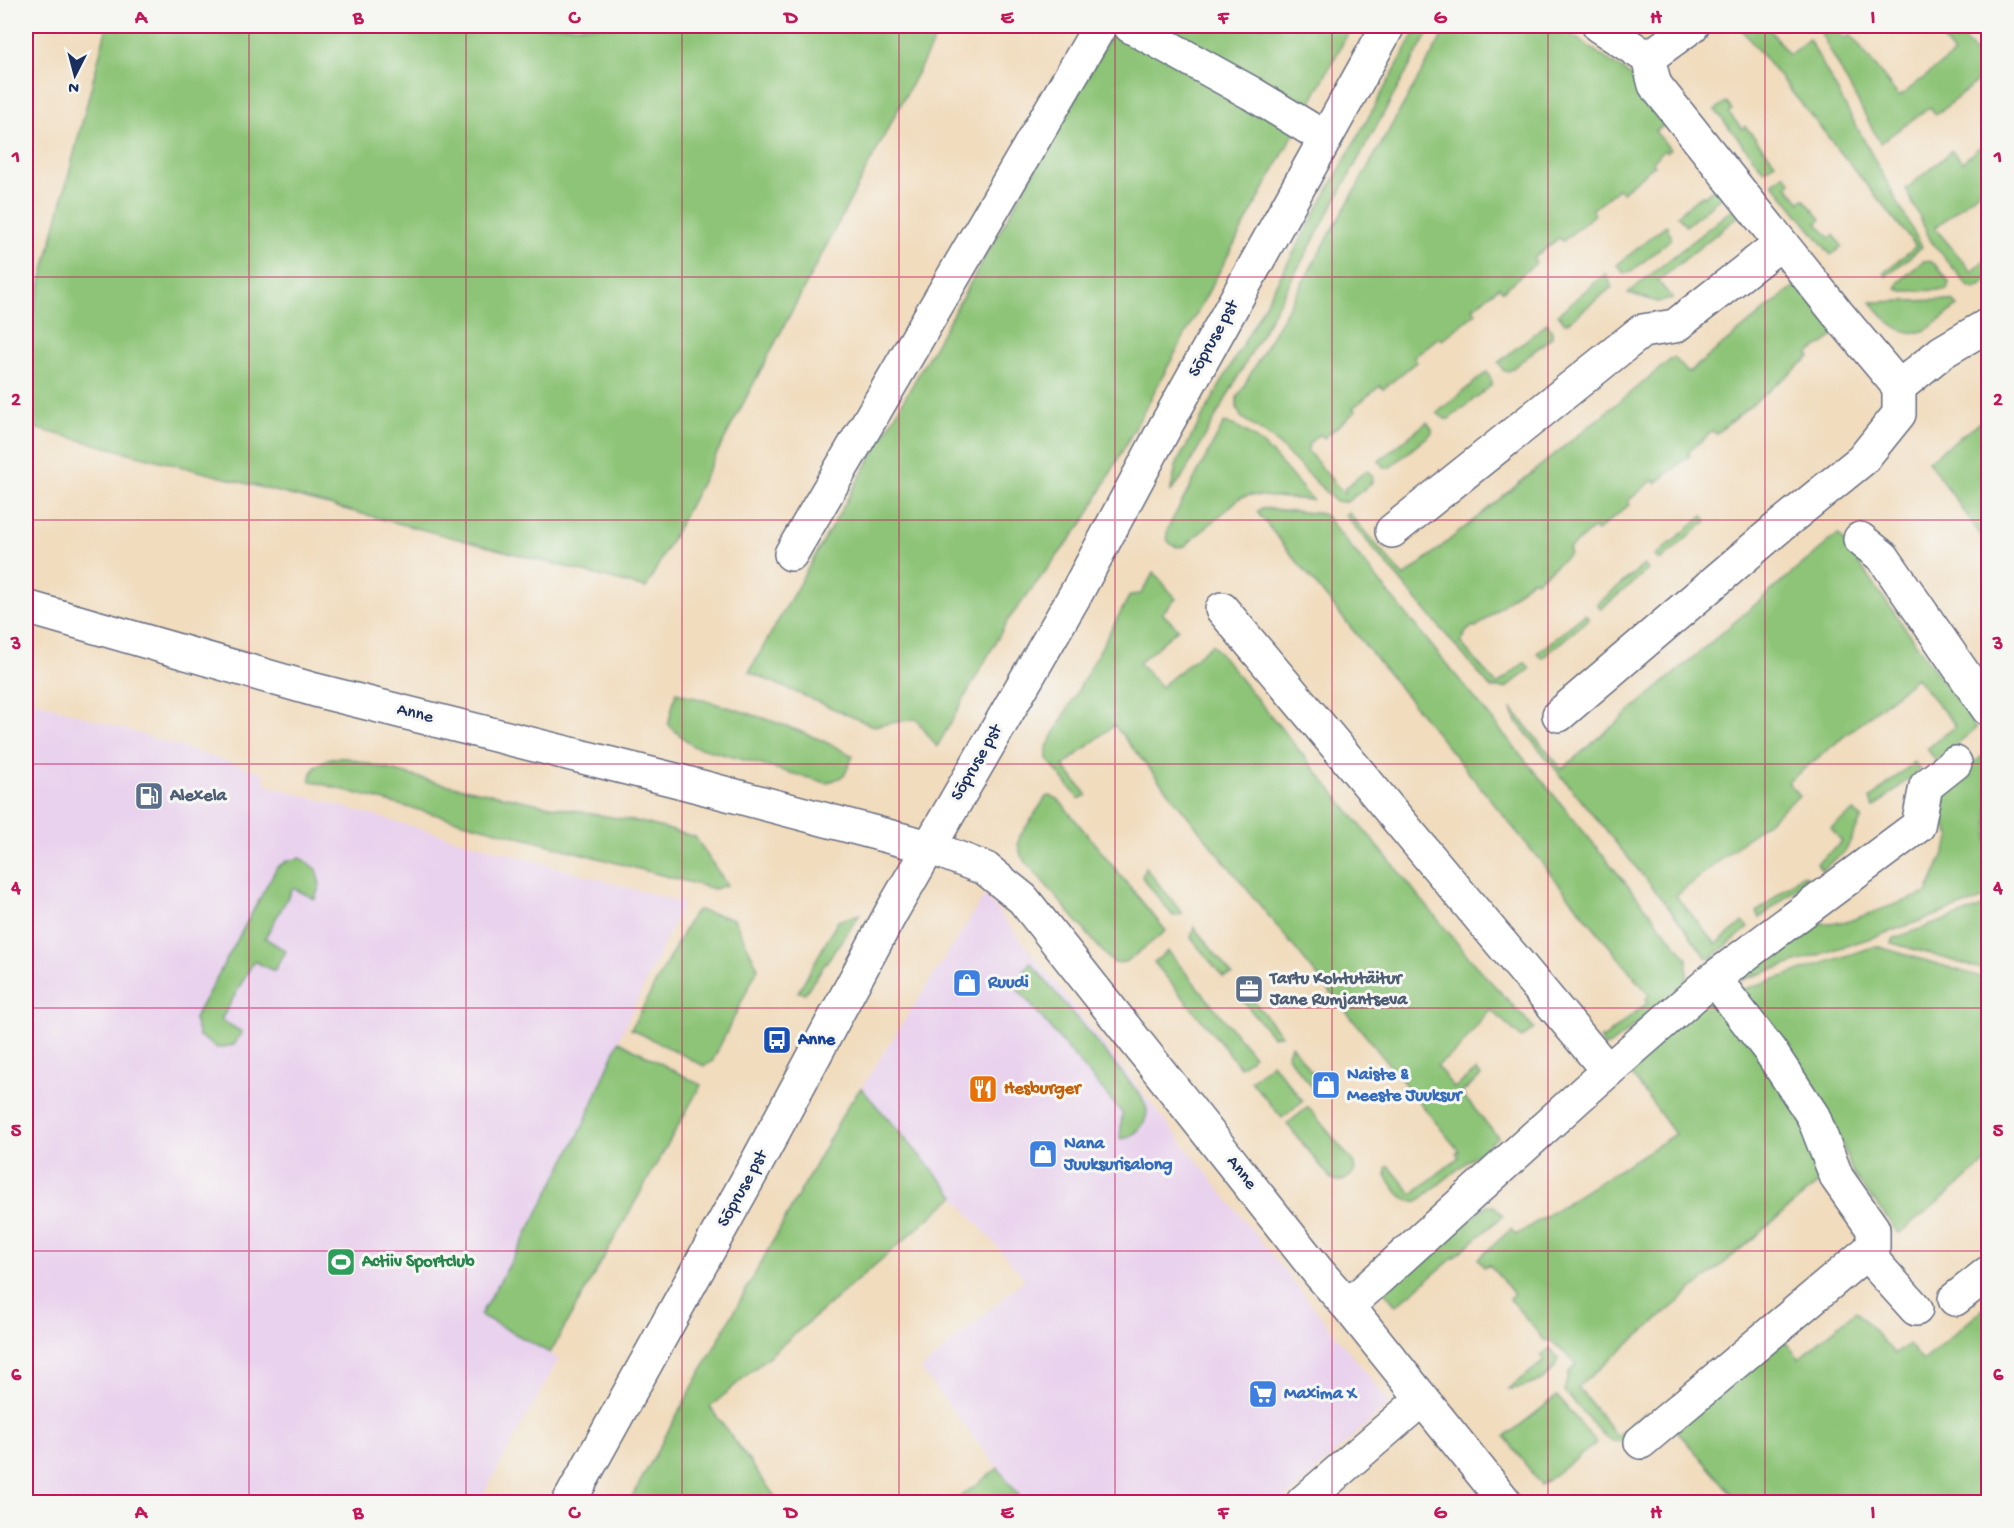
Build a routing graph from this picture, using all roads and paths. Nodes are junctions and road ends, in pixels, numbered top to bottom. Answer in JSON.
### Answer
{"nodes":[{"id":1,"x":1100,"y":26,"type":"edge"},
{"id":2,"x":1130,"y":26,"type":"edge"},
{"id":3,"x":1388,"y":26,"type":"edge"},
{"id":4,"x":1599,"y":26,"type":"edge"},
{"id":5,"x":1692,"y":26,"type":"edge"},
{"id":6,"x":1648,"y":58,"type":"junction"},
{"id":7,"x":1325,"y":138,"type":"junction"},
{"id":8,"x":1781,"y":243,"type":"junction"},
{"id":9,"x":1989,"y":325,"type":"edge"},
{"id":10,"x":1899,"y":387,"type":"junction"},
{"id":11,"x":1392,"y":531,"type":"dead end"},
{"id":12,"x":1860,"y":539,"type":"dead end"},
{"id":13,"x":791,"y":554,"type":"dead end"},
{"id":14,"x":26,"y":607,"type":"edge"},
{"id":15,"x":1222,"y":609,"type":"dead end"},
{"id":16,"x":1989,"y":709,"type":"edge"},
{"id":17,"x":1559,"y":715,"type":"dead end"},
{"id":18,"x":1955,"y":763,"type":"dead end"},
{"id":19,"x":928,"y":847,"type":"junction"},
{"id":20,"x":1714,"y":978,"type":"junction"},
{"id":21,"x":1608,"y":1071,"type":"junction"},
{"id":22,"x":1873,"y":1247,"type":"junction"},
{"id":23,"x":1989,"y":1273,"type":"edge"},
{"id":24,"x":1955,"y":1299,"type":"dead end"},
{"id":25,"x":1348,"y":1306,"type":"junction"},
{"id":26,"x":1916,"y":1309,"type":"dead end"},
{"id":27,"x":1422,"y":1399,"type":"junction"},
{"id":28,"x":1641,"y":1442,"type":"dead end"},
{"id":29,"x":569,"y":1503,"type":"edge"},
{"id":30,"x":1303,"y":1503,"type":"edge"},
{"id":31,"x":1505,"y":1503,"type":"edge"}],
"edges":[{"from":1,"to":13,"type":"street"},
{"from":2,"to":7,"type":"street"},
{"from":3,"to":7,"type":"street","name":"Sõpruse pst"},
{"from":4,"to":6,"type":"street"},
{"from":5,"to":6,"type":"street"},
{"from":6,"to":8,"type":"street"},
{"from":7,"to":19,"type":"street","name":"Sõpruse pst"},
{"from":8,"to":10,"type":"street"},
{"from":8,"to":11,"type":"street"},
{"from":9,"to":10,"type":"street"},
{"from":10,"to":17,"type":"street"},
{"from":12,"to":16,"type":"street"},
{"from":14,"to":19,"type":"street","name":"Anne"},
{"from":15,"to":21,"type":"street"},
{"from":18,"to":20,"type":"street"},
{"from":19,"to":25,"type":"street","name":"Anne"},
{"from":19,"to":29,"type":"street","name":"Sõpruse pst"},
{"from":20,"to":21,"type":"street"},
{"from":20,"to":22,"type":"street"},
{"from":21,"to":25,"type":"street"},
{"from":22,"to":26,"type":"street"},
{"from":22,"to":28,"type":"street"},
{"from":23,"to":24,"type":"street"},
{"from":25,"to":27,"type":"street","name":"Anne"},
{"from":27,"to":30,"type":"street"},
{"from":27,"to":31,"type":"street","name":"Anne"}]}
